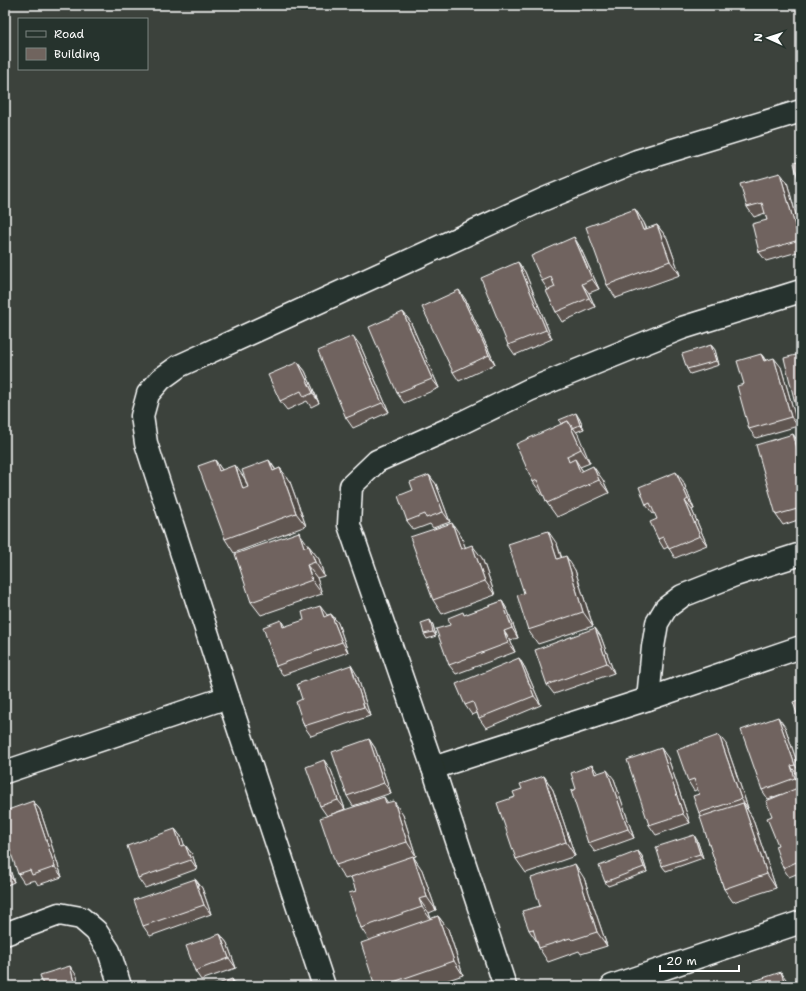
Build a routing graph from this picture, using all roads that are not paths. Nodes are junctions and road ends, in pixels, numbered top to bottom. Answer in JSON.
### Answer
{"nodes":[{"id":1,"x":801,"y":111,"type":"edge"},
{"id":2,"x":801,"y":291,"type":"edge"},
{"id":3,"x":801,"y":554,"type":"edge"},
{"id":4,"x":801,"y":647,"type":"edge"},
{"id":5,"x":228,"y":698,"type":"junction"},
{"id":6,"x":648,"y":699,"type":"junction"},
{"id":7,"x":433,"y":768,"type":"junction"},
{"id":8,"x":5,"y":772,"type":"edge"},
{"id":9,"x":801,"y":922,"type":"edge"},
{"id":10,"x":5,"y":934,"type":"edge"},
{"id":11,"x":120,"y":986,"type":"edge"},
{"id":12,"x":324,"y":986,"type":"edge"},
{"id":13,"x":505,"y":986,"type":"edge"},
{"id":14,"x":612,"y":986,"type":"edge"}],
"edges":[{"from":1,"to":5,"type":"street"},
{"from":2,"to":7,"type":"street"},
{"from":3,"to":6,"type":"street"},
{"from":4,"to":6,"type":"street"},
{"from":5,"to":8,"type":"street"},
{"from":5,"to":12,"type":"street"},
{"from":6,"to":7,"type":"street"},
{"from":7,"to":13,"type":"street"},
{"from":9,"to":14,"type":"street"},
{"from":10,"to":11,"type":"street"}]}
